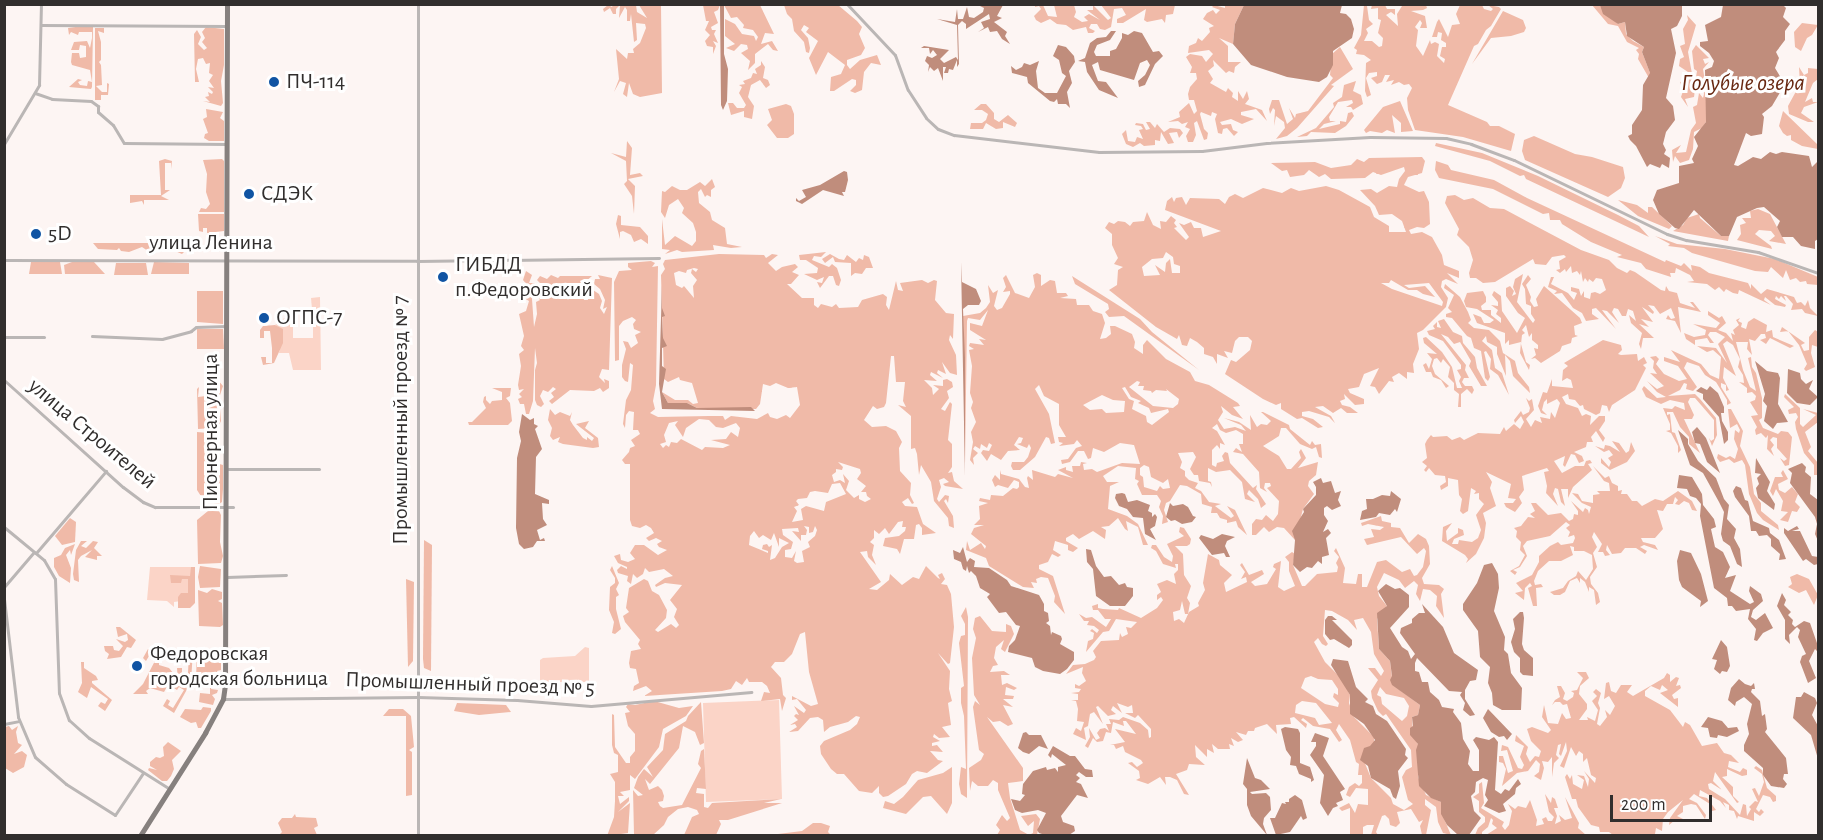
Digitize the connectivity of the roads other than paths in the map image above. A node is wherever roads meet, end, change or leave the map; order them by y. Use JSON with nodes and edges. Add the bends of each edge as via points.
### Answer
{"nodes":[{"id":1,"x":41,"y":4,"type":"edge"},
{"id":2,"x":226,"y":4,"type":"edge"},
{"id":3,"x":418,"y":4,"type":"edge"},
{"id":4,"x":847,"y":4,"type":"edge"},
{"id":5,"x":41,"y":25,"type":"junction"},
{"id":6,"x":226,"y":26,"type":"junction"},
{"id":7,"x":35,"y":93,"type":"junction"},
{"id":8,"x":4,"y":144,"type":"edge"},
{"id":9,"x":226,"y":144,"type":"junction"},
{"id":10,"x":659,"y":258,"type":"dead end"},
{"id":11,"x":4,"y":260,"type":"edge"},
{"id":12,"x":227,"y":260,"type":"junction"},
{"id":13,"x":417,"y":261,"type":"junction"},
{"id":14,"x":1818,"y":273,"type":"edge"},
{"id":15,"x":227,"y":326,"type":"junction"},
{"id":16,"x":92,"y":336,"type":"dead end"},
{"id":17,"x":4,"y":337,"type":"edge"},
{"id":18,"x":44,"y":338,"type":"dead end"},
{"id":19,"x":4,"y":380,"type":"edge"},
{"id":20,"x":227,"y":469,"type":"junction"},
{"id":21,"x":319,"y":469,"type":"dead end"},
{"id":22,"x":106,"y":471,"type":"junction"},
{"id":23,"x":230,"y":507,"type":"junction"},
{"id":24,"x":4,"y":527,"type":"edge"},
{"id":25,"x":35,"y":553,"type":"junction"},
{"id":26,"x":286,"y":575,"type":"dead end"},
{"id":27,"x":227,"y":577,"type":"junction"},
{"id":28,"x":4,"y":587,"type":"edge"},
{"id":29,"x":5,"y":602,"type":"edge"},
{"id":30,"x":752,"y":692,"type":"dead end"},
{"id":31,"x":418,"y":697,"type":"junction"},
{"id":32,"x":223,"y":699,"type":"junction"},
{"id":33,"x":19,"y":721,"type":"junction"},
{"id":34,"x":4,"y":724,"type":"edge"},
{"id":35,"x":143,"y":773,"type":"junction"},
{"id":36,"x":170,"y":789,"type":"junction"},
{"id":37,"x":140,"y":836,"type":"edge"},
{"id":38,"x":418,"y":836,"type":"edge"}],
"edges":[{"from":1,"to":5,"type":"street"},
{"from":2,"to":6,"type":"main road","name":"Пионерная улица"},
{"from":3,"to":13,"type":"street","name":"Промышленный проезд № 7"},
{"from":4,"to":14,"type":"street","via":[[895,55],[908,90],[926,118],[938,129],[954,135],[1099,152],[1202,151],[1370,137],[1446,138],[1514,160],[1667,234],[1758,252]]},
{"from":5,"to":6,"type":"street"},
{"from":5,"to":7,"type":"street","via":[[40,78]]},
{"from":6,"to":9,"type":"main road","name":"Пионерная улица"},
{"from":7,"to":8,"type":"street"},
{"from":7,"to":9,"type":"street","via":[[52,99],[91,101],[124,143]]},
{"from":9,"to":12,"type":"main road","name":"Пионерная улица"},
{"from":10,"to":13,"type":"street","name":"улица Ленина"},
{"from":11,"to":12,"type":"street","name":"улица Ленина"},
{"from":12,"to":13,"type":"street","name":"улица Ленина"},
{"from":12,"to":15,"type":"main road","name":"Пионерная улица"},
{"from":13,"to":31,"type":"street","name":"Промышленный проезд № 7"},
{"from":15,"to":16,"type":"street","via":[[196,327],[162,339]]},
{"from":15,"to":20,"type":"main road","name":"Пионерная улица"},
{"from":17,"to":18,"type":"street"},
{"from":19,"to":22,"type":"street","name":"улица Строителей"},
{"from":20,"to":21,"type":"street"},
{"from":20,"to":23,"type":"main road","name":"Пионерная улица"},
{"from":22,"to":23,"type":"street","name":"улица Строителей","via":[[137,498],[153,506]]},
{"from":22,"to":25,"type":"street"},
{"from":23,"to":27,"type":"main road","name":"Пионерная улица"},
{"from":24,"to":25,"type":"street"},
{"from":25,"to":28,"type":"street"},
{"from":25,"to":35,"type":"street","via":[[52,571],[56,588],[63,711],[89,738]]},
{"from":26,"to":27,"type":"street"},
{"from":27,"to":32,"type":"main road","name":"Пионерная улица"},
{"from":29,"to":33,"type":"street"},
{"from":30,"to":31,"type":"street","name":"Промышленный проезд № 5","via":[[609,702],[604,706]]},
{"from":31,"to":32,"type":"street","name":"Промышленный проезд № 5"},
{"from":31,"to":38,"type":"street","name":"Промышленный проезд № 7"},
{"from":32,"to":36,"type":"main road","name":"Пионерная улица"},
{"from":33,"to":34,"type":"street"},
{"from":33,"to":35,"type":"street","via":[[30,749],[47,769],[115,815]]},
{"from":35,"to":36,"type":"street"},
{"from":36,"to":37,"type":"main road","name":"Пионерная улица"}]}
